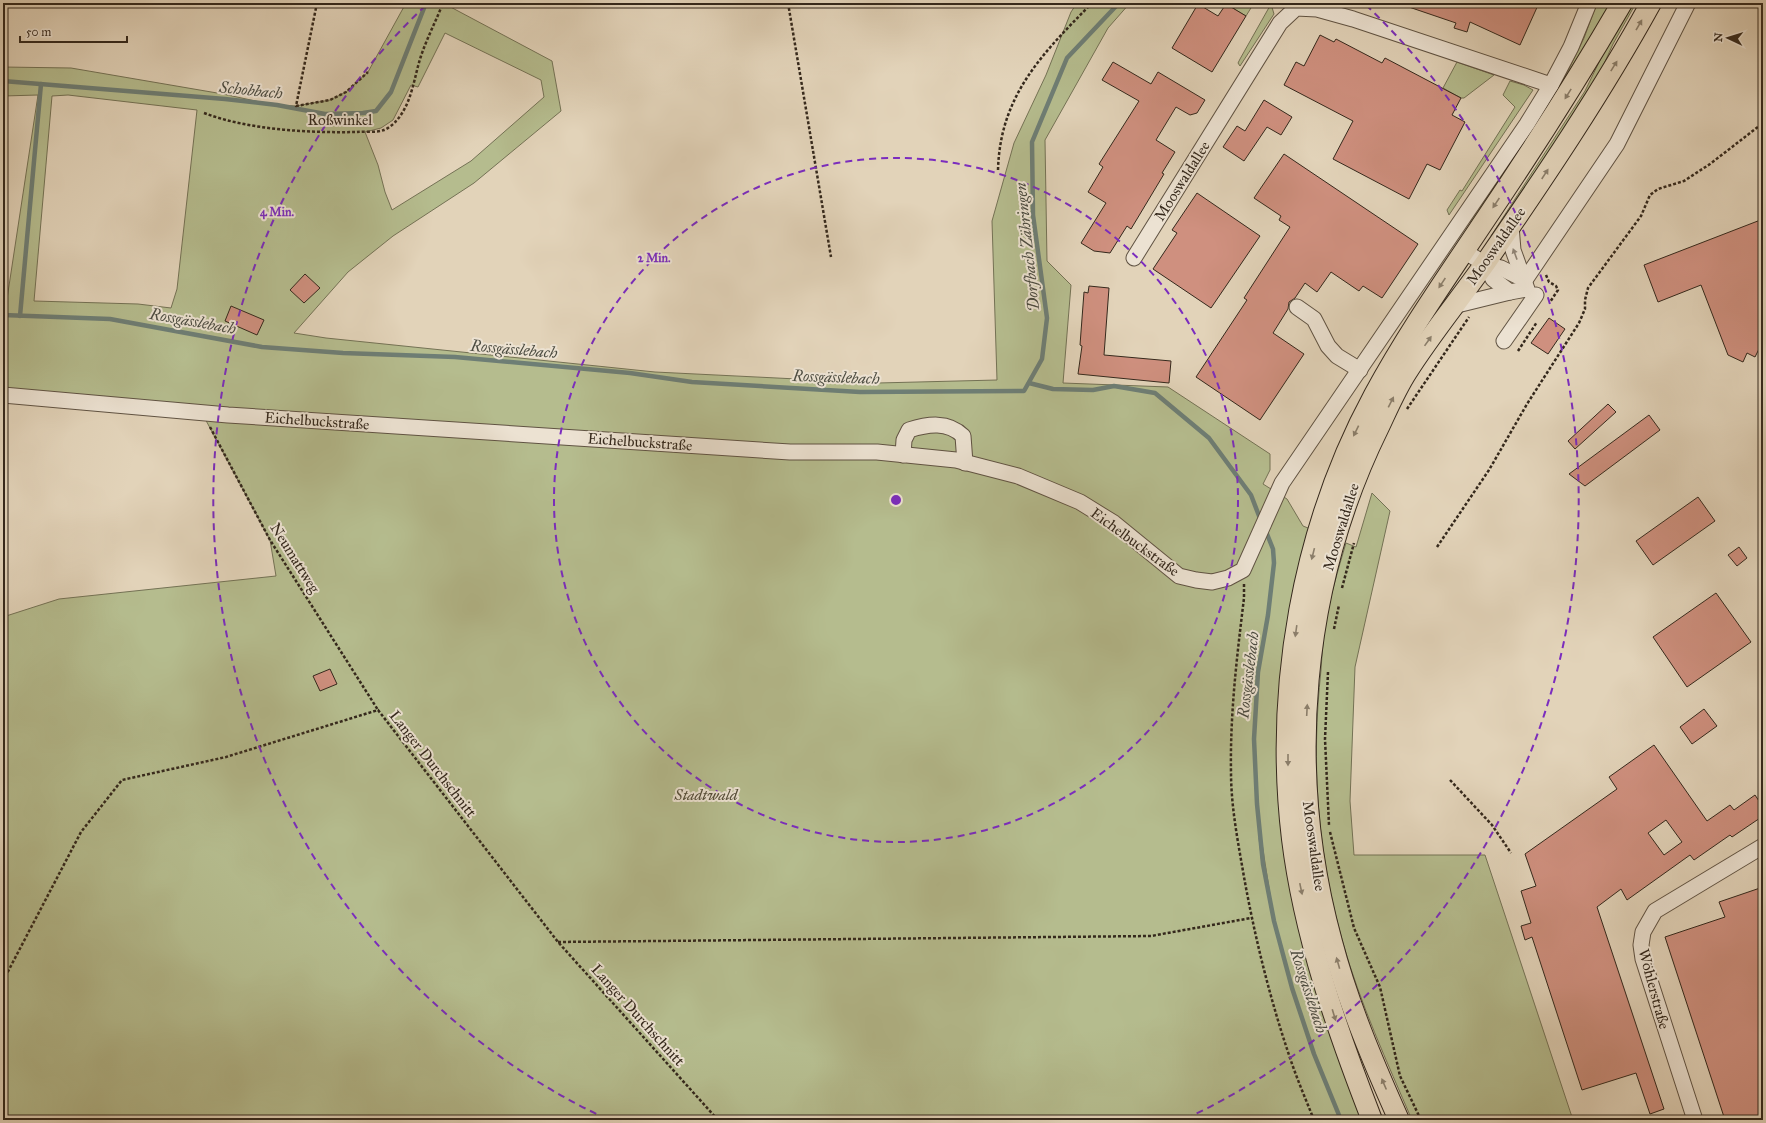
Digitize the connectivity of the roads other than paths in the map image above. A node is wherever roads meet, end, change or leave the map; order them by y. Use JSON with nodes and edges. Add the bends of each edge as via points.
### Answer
{"nodes":[{"id":1,"x":1589,"y":3,"type":"edge"},
{"id":2,"x":1622,"y":3,"type":"edge"},
{"id":3,"x":1651,"y":3,"type":"edge"},
{"id":4,"x":1688,"y":3,"type":"edge"},
{"id":5,"x":1551,"y":85,"type":"junction"},
{"id":6,"x":1511,"y":226,"type":"junction"},
{"id":7,"x":1464,"y":251,"type":"junction"},
{"id":8,"x":1134,"y":258,"type":"dead end"},
{"id":9,"x":1485,"y":264,"type":"junction"},
{"id":10,"x":1525,"y":280,"type":"junction"},
{"id":11,"x":1510,"y":292,"type":"junction"},
{"id":12,"x":1536,"y":295,"type":"dead end"},
{"id":13,"x":1453,"y":306,"type":"junction"},
{"id":14,"x":1297,"y":307,"type":"dead end"},
{"id":15,"x":1504,"y":341,"type":"dead end"},
{"id":16,"x":1360,"y":370,"type":"junction"},
{"id":17,"x":3,"y":395,"type":"edge"},
{"id":18,"x":903,"y":455,"type":"junction"},
{"id":19,"x":965,"y":463,"type":"junction"},
{"id":20,"x":1763,"y":846,"type":"edge"},
{"id":21,"x":1372,"y":1120,"type":"edge"},
{"id":22,"x":1399,"y":1120,"type":"edge"},
{"id":23,"x":1695,"y":1120,"type":"edge"}],
"edges":[{"from":1,"to":5,"type":"street","via":[[1571,47]]},
{"from":2,"to":7,"type":"main road","name":"Mooswaldallee","one_way":true,"via":[[1547,127]]},
{"from":6,"to":3,"type":"main road","name":"Mooswaldallee","one_way":true,"via":[[1587,110]]},
{"from":4,"to":10,"type":"street","via":[[1617,144]]},
{"from":5,"to":8,"type":"street","name":"Mooswaldallee","via":[[1353,19],[1317,9],[1296,8],[1280,23]]},
{"from":5,"to":16,"type":"street","via":[[1528,124]]},
{"from":6,"to":9,"type":"main road","name":"Mooswaldallee"},
{"from":10,"to":6,"type":"street","one_way":true,"via":[[1513,250]]},
{"from":7,"to":9,"type":"street"},
{"from":7,"to":21,"type":"main road","name":"Mooswaldallee","one_way":true,"via":[[1404,343],[1373,396],[1349,445],[1328,499],[1314,548],[1303,592],[1293,658],[1288,712],[1288,778],[1292,838],[1299,881],[1326,990]]},
{"from":9,"to":10,"type":"street","via":[[1501,268]]},
{"from":9,"to":11,"type":"street","via":[[1493,279]]},
{"from":9,"to":13,"type":"main road","name":"Mooswaldallee"},
{"from":10,"to":11,"type":"street","via":[[1527,289]]},
{"from":11,"to":13,"type":"street"},
{"from":12,"to":15,"type":"street"},
{"from":22,"to":13,"type":"main road","name":"Mooswaldallee","one_way":true,"via":[[1345,986],[1331,939],[1316,868],[1308,809],[1306,708],[1319,605],[1333,547],[1352,487],[1367,449],[1406,374]]},
{"from":14,"to":16,"type":"street","via":[[1314,319],[1328,346]]},
{"from":16,"to":19,"type":"street","name":"Eichelbuckstraße","via":[[1282,483],[1243,570],[1228,578],[1212,582],[1179,576],[1114,523],[1080,502],[1018,476]]},
{"from":17,"to":18,"type":"street","name":"Eichelbuckstraße","via":[[202,413],[790,452],[877,452]]},
{"from":18,"to":19,"type":"street","name":"Eichelbuckstraße"},
{"from":18,"to":19,"type":"street","via":[[904,440],[909,430],[920,426],[943,425],[955,428],[963,436]]},
{"from":20,"to":23,"type":"street","name":"Wöhlerstraße","via":[[1655,911],[1643,932],[1643,959]]}]}
